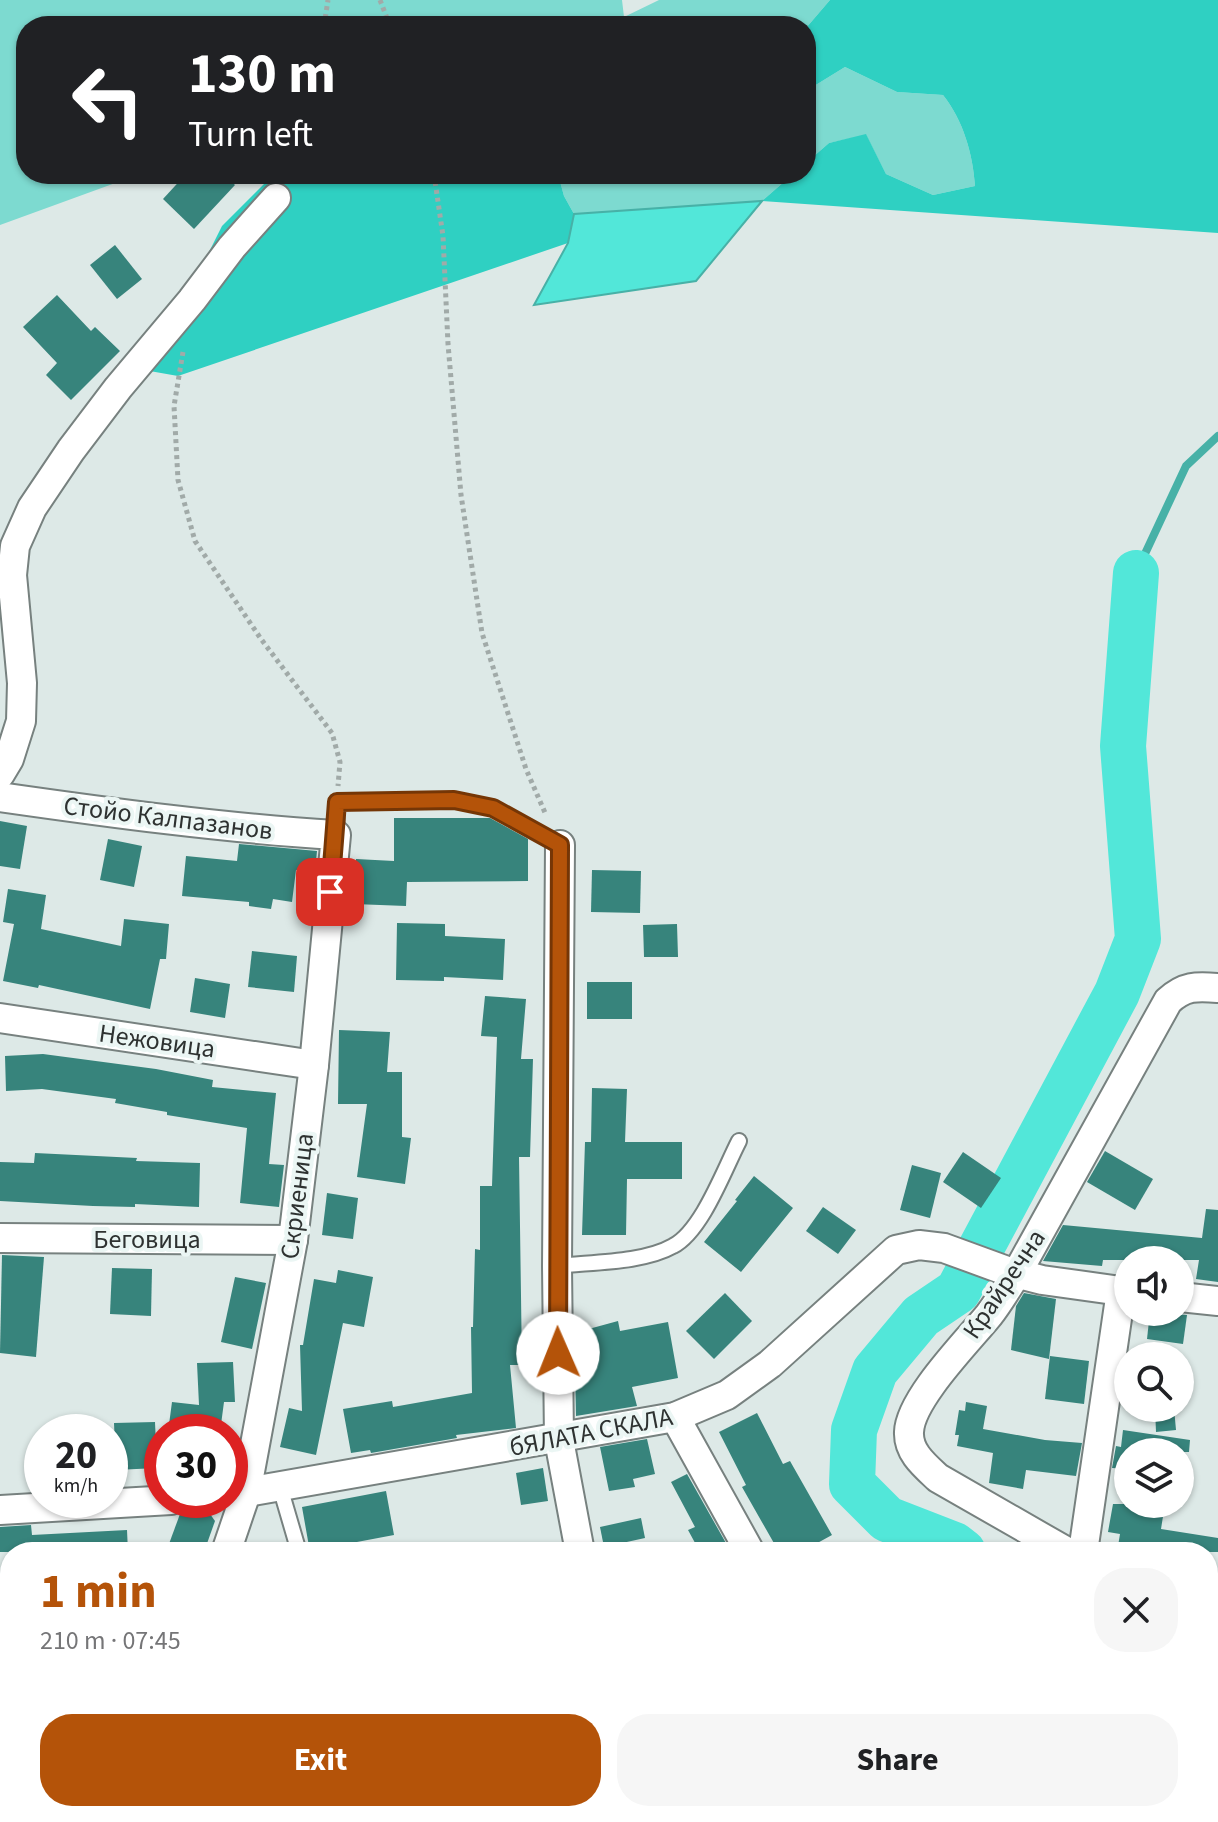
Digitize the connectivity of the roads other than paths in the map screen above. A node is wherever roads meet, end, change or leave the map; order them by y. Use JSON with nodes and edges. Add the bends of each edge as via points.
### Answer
{"nodes":[{"id":1,"x":276,"y":198,"type":"dead end"},
{"id":2,"x":6,"y":573,"type":"edge"},
{"id":3,"x":0,"y":778,"type":"edge"},
{"id":4,"x":336,"y":835,"type":"junction"},
{"id":5,"x":560,"y":845,"type":"joint"},
{"id":6,"x":1218,"y":988,"type":"edge"},
{"id":7,"x":0,"y":1018,"type":"edge"},
{"id":8,"x":314,"y":1065,"type":"junction"},
{"id":9,"x":739,"y":1141,"type":"dead end"},
{"id":10,"x":0,"y":1238,"type":"edge"},
{"id":11,"x":293,"y":1240,"type":"junction"},
{"id":12,"x":557,"y":1266,"type":"junction"},
{"id":13,"x":1012,"y":1272,"type":"junction"},
{"id":14,"x":1114,"y":1290,"type":"edge"},
{"id":15,"x":1194,"y":1298,"type":"edge"},
{"id":16,"x":1218,"y":1301,"type":"edge"},
{"id":17,"x":1119,"y":1326,"type":"edge"},
{"id":18,"x":675,"y":1417,"type":"junction"},
{"id":19,"x":559,"y":1440,"type":"junction"},
{"id":20,"x":248,"y":1448,"type":"edge"},
{"id":21,"x":280,"y":1487,"type":"junction"},
{"id":22,"x":248,"y":1492,"type":"edge"},
{"id":23,"x":144,"y":1502,"type":"edge"},
{"id":24,"x":0,"y":1510,"type":"edge"},
{"id":25,"x":233,"y":1518,"type":"edge"},
{"id":26,"x":228,"y":1542,"type":"edge"},
{"id":27,"x":296,"y":1542,"type":"edge"},
{"id":28,"x":578,"y":1542,"type":"edge"},
{"id":29,"x":744,"y":1542,"type":"edge"},
{"id":30,"x":1050,"y":1542,"type":"edge"},
{"id":31,"x":1085,"y":1542,"type":"edge"}],
"edges":[{"from":1,"to":2,"type":"street","via":[[71,450],[32,508]]},
{"from":2,"to":3,"type":"street","via":[[22,683],[21,721]]},
{"from":3,"to":4,"type":"street","name":"Стойо Калпазанов","via":[[143,818]]},
{"from":4,"to":5,"type":"lane","via":[[337,802],[454,800],[493,808]]},
{"from":4,"to":8,"type":"street","name":"Скриеница"},
{"from":5,"to":12,"type":"street"},
{"from":6,"to":13,"type":"street","name":"Крайречна","via":[[1181,989],[1168,1001]]},
{"from":7,"to":8,"type":"street","name":"Нежовица"},
{"from":8,"to":11,"type":"street","name":"Скриеница"},
{"from":9,"to":12,"type":"lane","via":[[697,1223],[675,1246],[649,1256]]},
{"from":10,"to":11,"type":"street","name":"Беговица"},
{"from":11,"to":20,"type":"street","name":"Скриеница"},
{"from":12,"to":19,"type":"street"},
{"from":13,"to":14,"type":"street"},
{"from":13,"to":18,"type":"street","name":"бЯЛАТА СКАЛА","via":[[944,1248],[919,1245],[896,1250],[770,1364],[727,1395]]},
{"from":13,"to":30,"type":"street","name":"Крайречна","via":[[991,1313],[914,1413],[911,1448],[938,1478]]},
{"from":15,"to":16,"type":"street"},
{"from":17,"to":31,"type":"street"},
{"from":18,"to":19,"type":"street","name":"бЯЛАТА СКАЛА"},
{"from":18,"to":29,"type":"street"},
{"from":19,"to":21,"type":"street","name":"бЯЛАТА СКАЛА"},
{"from":19,"to":28,"type":"street"},
{"from":21,"to":22,"type":"street","name":"бЯЛАТА СКАЛА"},
{"from":21,"to":27,"type":"lane"},
{"from":23,"to":24,"type":"street"},
{"from":25,"to":26,"type":"street","name":"Скриеница"}]}
